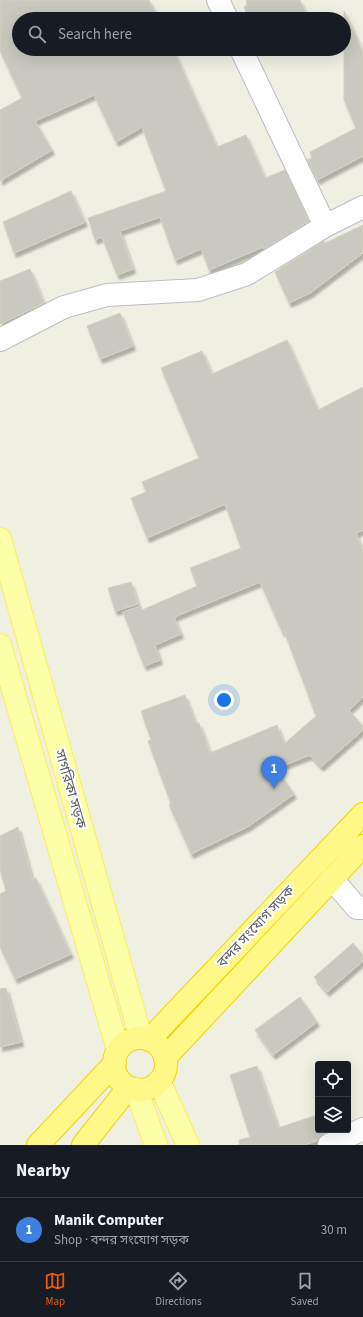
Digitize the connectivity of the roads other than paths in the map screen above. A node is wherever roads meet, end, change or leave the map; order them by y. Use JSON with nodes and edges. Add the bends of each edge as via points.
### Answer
{"nodes":[{"id":1,"x":218,"y":0,"type":"edge"},
{"id":2,"x":224,"y":12,"type":"edge"},
{"id":3,"x":244,"y":56,"type":"edge"},
{"id":4,"x":363,"y":207,"type":"edge"},
{"id":5,"x":325,"y":226,"type":"junction"},
{"id":6,"x":0,"y":340,"type":"edge"},
{"id":7,"x":0,"y":540,"type":"edge"},
{"id":8,"x":0,"y":645,"type":"edge"},
{"id":9,"x":363,"y":814,"type":"edge"},
{"id":10,"x":363,"y":846,"type":"edge"},
{"id":11,"x":332,"y":879,"type":"junction"},
{"id":12,"x":363,"y":908,"type":"edge"},
{"id":13,"x":145,"y":1039,"type":"junction"},
{"id":14,"x":116,"y":1056,"type":"junction"},
{"id":15,"x":165,"y":1058,"type":"junction"},
{"id":16,"x":159,"y":1081,"type":"junction"},
{"id":17,"x":132,"y":1088,"type":"junction"},
{"id":18,"x":363,"y":1129,"type":"edge"},
{"id":19,"x":38,"y":1145,"type":"edge"},
{"id":20,"x":83,"y":1145,"type":"edge"},
{"id":21,"x":156,"y":1145,"type":"edge"},
{"id":22,"x":188,"y":1145,"type":"edge"},
{"id":23,"x":329,"y":1145,"type":"edge"}],
"edges":[{"from":1,"to":2,"type":"street"},
{"from":3,"to":5,"type":"street"},
{"from":4,"to":5,"type":"street"},
{"from":5,"to":6,"type":"street","via":[[246,274],[198,290],[107,295],[64,307]]},
{"from":7,"to":13,"type":"main road","name":"সাগরিকা সড়ক"},
{"from":8,"to":14,"type":"main road","name":"সাগরিকা সড়ক"},
{"from":9,"to":13,"type":"highway","name":"বন্দর সংযোগ সড়ক"},
{"from":10,"to":11,"type":"highway","name":"বন্দর সংযোগ সড়ক"},
{"from":11,"to":12,"type":"street","via":[[357,908]]},
{"from":11,"to":15,"type":"highway","name":"বন্দর সংযোগ সড়ক"},
{"from":13,"to":14,"type":"highway","via":[[132,1039],[124,1043]]},
{"from":13,"to":15,"type":"highway","via":[[162,1050]]},
{"from":14,"to":17,"type":"highway","via":[[117,1075],[122,1082]]},
{"from":14,"to":19,"type":"highway"},
{"from":15,"to":16,"type":"highway","via":[[163,1074]]},
{"from":16,"to":17,"type":"highway","via":[[148,1088]]},
{"from":16,"to":22,"type":"main road"},
{"from":17,"to":20,"type":"highway"},
{"from":17,"to":21,"type":"main road"},
{"from":18,"to":23,"type":"street"}]}
